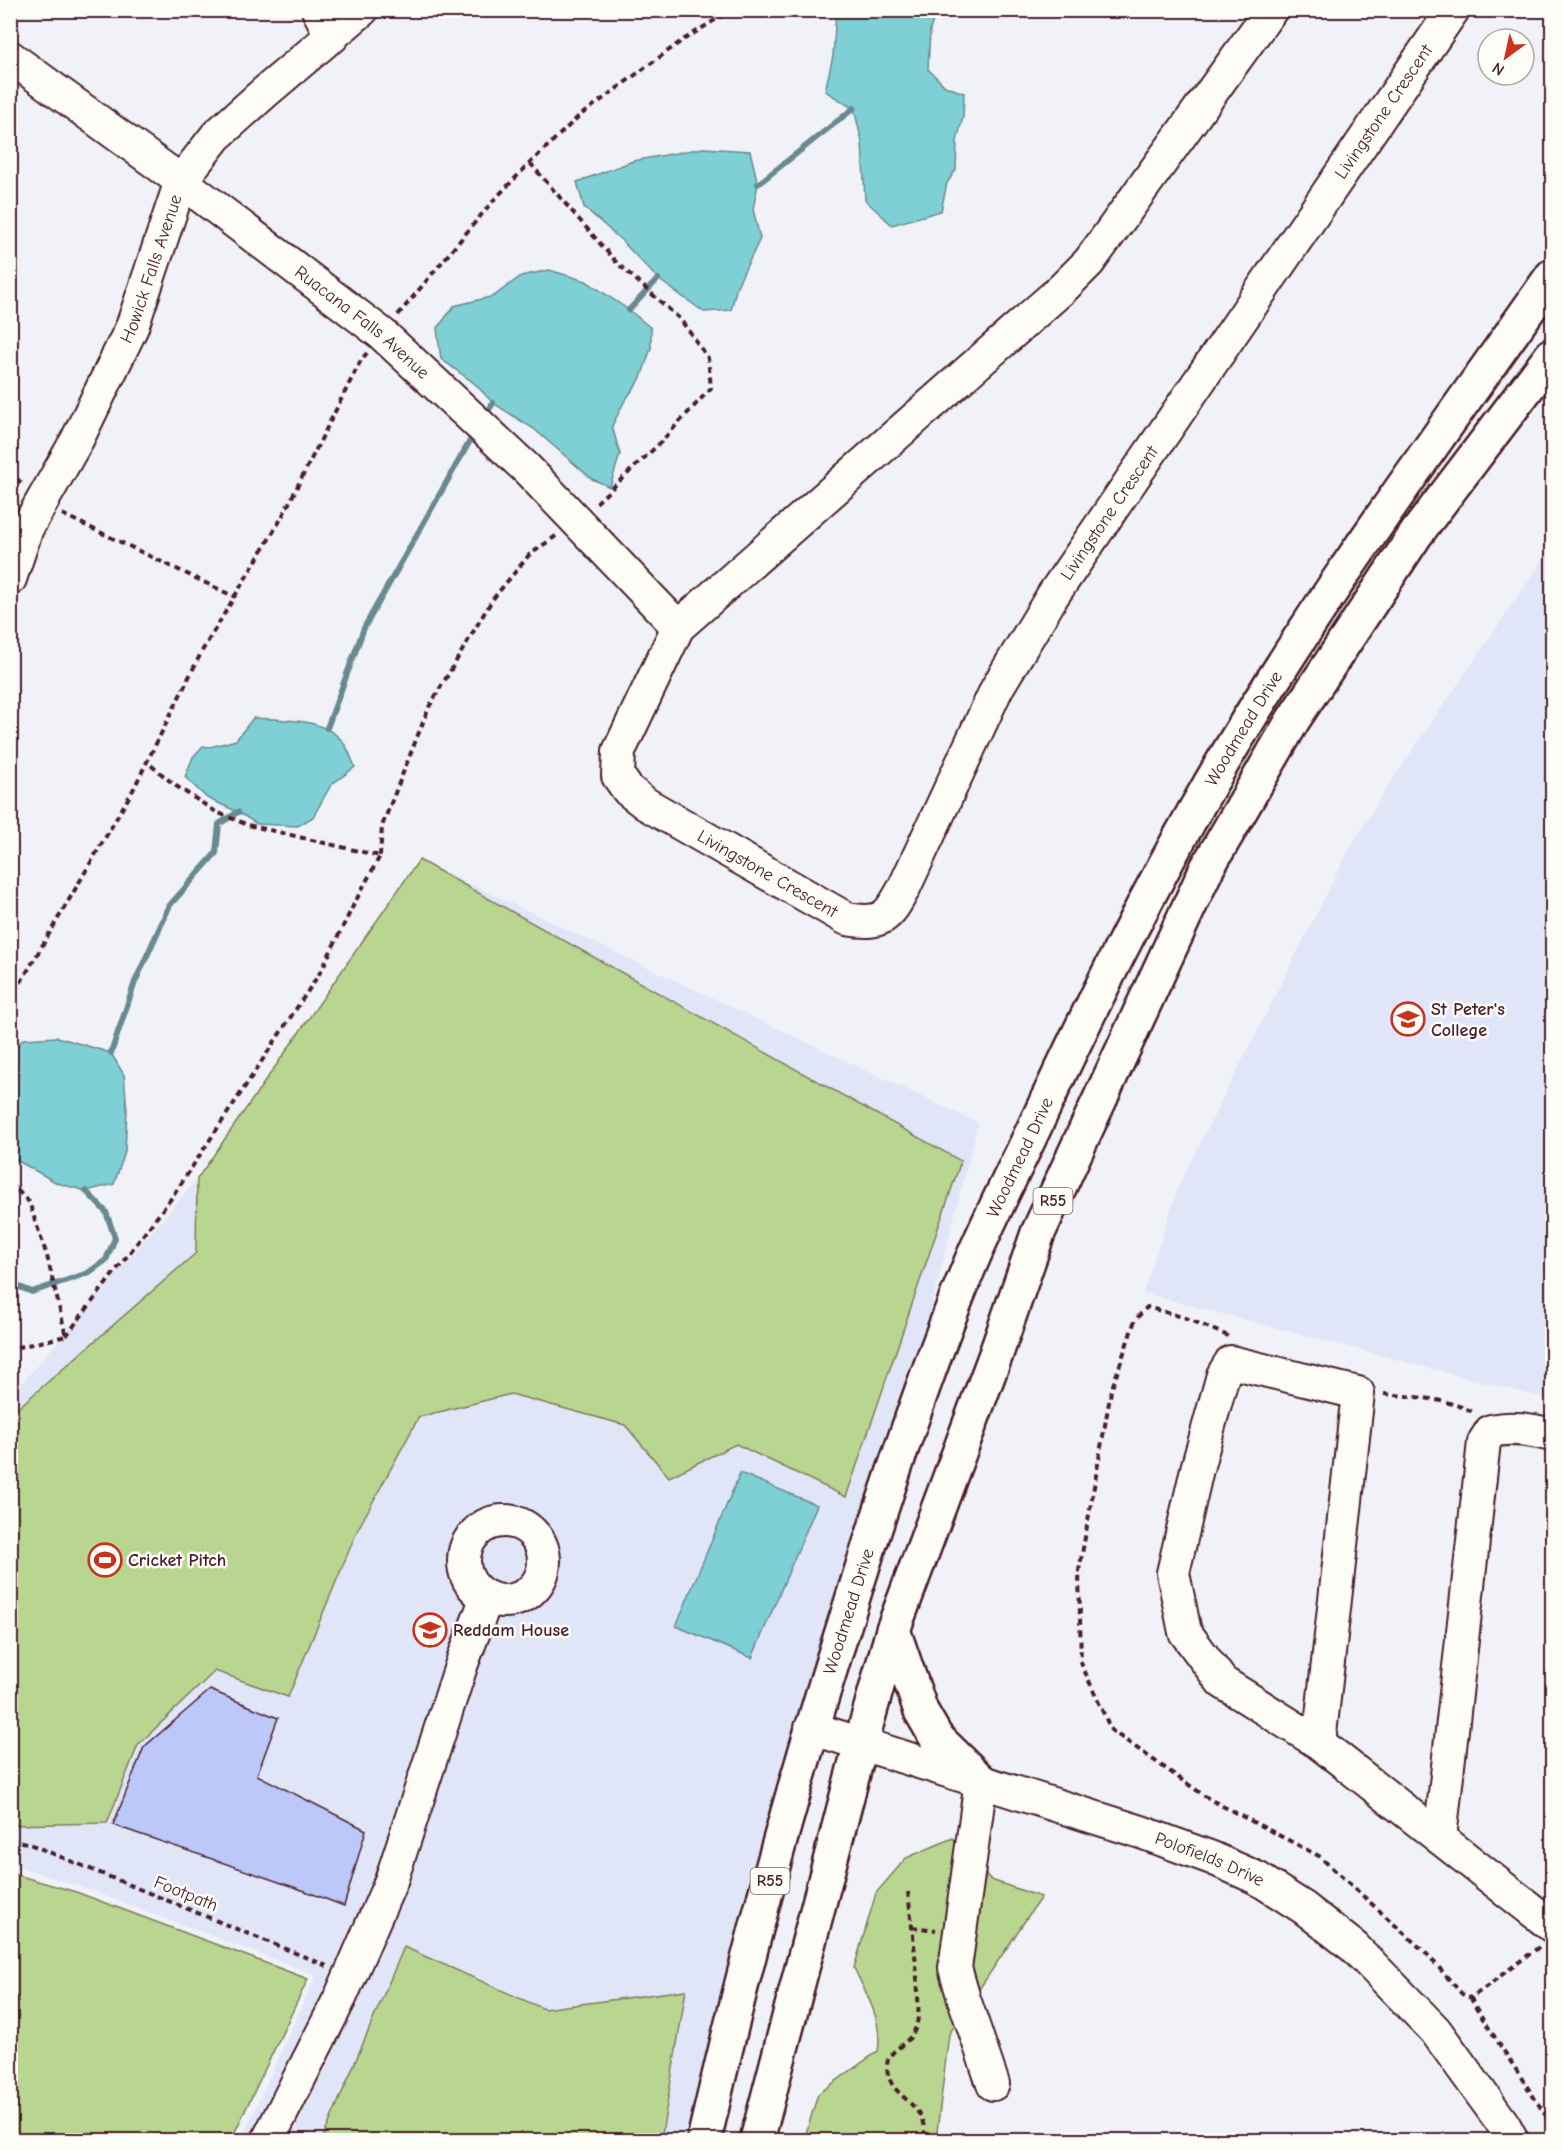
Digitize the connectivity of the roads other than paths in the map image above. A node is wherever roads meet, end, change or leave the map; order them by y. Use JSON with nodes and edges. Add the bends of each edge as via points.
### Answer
{"nodes":[{"id":1,"x":362,"y":10,"type":"edge"},
{"id":2,"x":1271,"y":10,"type":"edge"},
{"id":3,"x":1453,"y":10,"type":"edge"},
{"id":4,"x":325,"y":24,"type":"edge"},
{"id":5,"x":10,"y":57,"type":"edge"},
{"id":6,"x":181,"y":181,"type":"junction"},
{"id":7,"x":1552,"y":276,"type":"edge"},
{"id":8,"x":1552,"y":355,"type":"edge"},
{"id":9,"x":26,"y":516,"type":"edge"},
{"id":10,"x":10,"y":579,"type":"edge"},
{"id":11,"x":678,"y":627,"type":"junction"},
{"id":12,"x":1552,"y":1435,"type":"edge"},
{"id":13,"x":487,"y":1597,"type":"dead end"},
{"id":14,"x":893,"y":1630,"type":"junction"},
{"id":15,"x":811,"y":1728,"type":"junction"},
{"id":16,"x":861,"y":1743,"type":"junction"},
{"id":17,"x":1319,"y":1743,"type":"junction"},
{"id":18,"x":981,"y":1781,"type":"junction"},
{"id":19,"x":1440,"y":1838,"type":"junction"},
{"id":20,"x":1548,"y":1934,"type":"edge"},
{"id":21,"x":993,"y":2084,"type":"dead end"},
{"id":22,"x":268,"y":2140,"type":"edge"},
{"id":23,"x":704,"y":2140,"type":"edge"},
{"id":24,"x":757,"y":2140,"type":"edge"},
{"id":25,"x":1512,"y":2140,"type":"edge"}],
"edges":[{"from":1,"to":4,"type":"street","name":"Howick Falls Avenue"},
{"from":2,"to":11,"type":"street","name":"Livingstone Crescent","via":[[1089,262]]},
{"from":3,"to":11,"type":"street","name":"Livingstone Crescent","via":[[1053,595],[997,688],[904,888],[881,919],[847,919],[646,804],[618,776],[619,751]]},
{"from":4,"to":6,"type":"street","name":"Howick Falls Avenue","via":[[264,93],[216,136]]},
{"from":5,"to":6,"type":"street","name":"Ruacana Falls Avenue"},
{"from":6,"to":9,"type":"street","name":"Howick Falls Avenue","via":[[132,327],[77,440]]},
{"from":6,"to":11,"type":"street","name":"Ruacana Falls Avenue","via":[[382,334],[527,470]]},
{"from":7,"to":15,"type":"main road","name":"Woodmead Drive","number":"R55","via":[[1291,651],[1145,899],[971,1264],[898,1455]]},
{"from":8,"to":14,"type":"main road","name":"Woodmead Drive","number":"R55","via":[[1416,534],[1293,720],[1207,868],[1038,1233]]},
{"from":9,"to":10,"type":"street","name":"Howick Falls Avenue"},
{"from":12,"to":19,"type":"street","via":[[1503,1428],[1491,1431],[1484,1442]]},
{"from":13,"to":22,"type":"street","via":[[391,1881],[341,1996]]},
{"from":14,"to":16,"type":"main road","name":"Woodmead Drive","number":"R55"},
{"from":14,"to":18,"type":"main road","via":[[921,1710],[936,1737]]},
{"from":15,"to":16,"type":"street","name":"Polofields Drive"},
{"from":15,"to":23,"type":"main road","name":"Woodmead Drive","number":"R55","via":[[728,2035]]},
{"from":16,"to":18,"type":"street","name":"Polofields Drive"},
{"from":16,"to":24,"type":"main road","name":"Woodmead Drive","number":"R55"},
{"from":17,"to":17,"type":"street","via":[[1358,1393],[1231,1362],[1223,1375],[1197,1469],[1173,1573],[1185,1632],[1222,1682]]},
{"from":17,"to":19,"type":"street"},
{"from":18,"to":21,"type":"street","via":[[955,1968]]},
{"from":18,"to":25,"type":"street","name":"Polofields Drive","via":[[1212,1858],[1257,1878],[1304,1908],[1353,1947],[1435,2030]]},
{"from":19,"to":20,"type":"street"}]}
